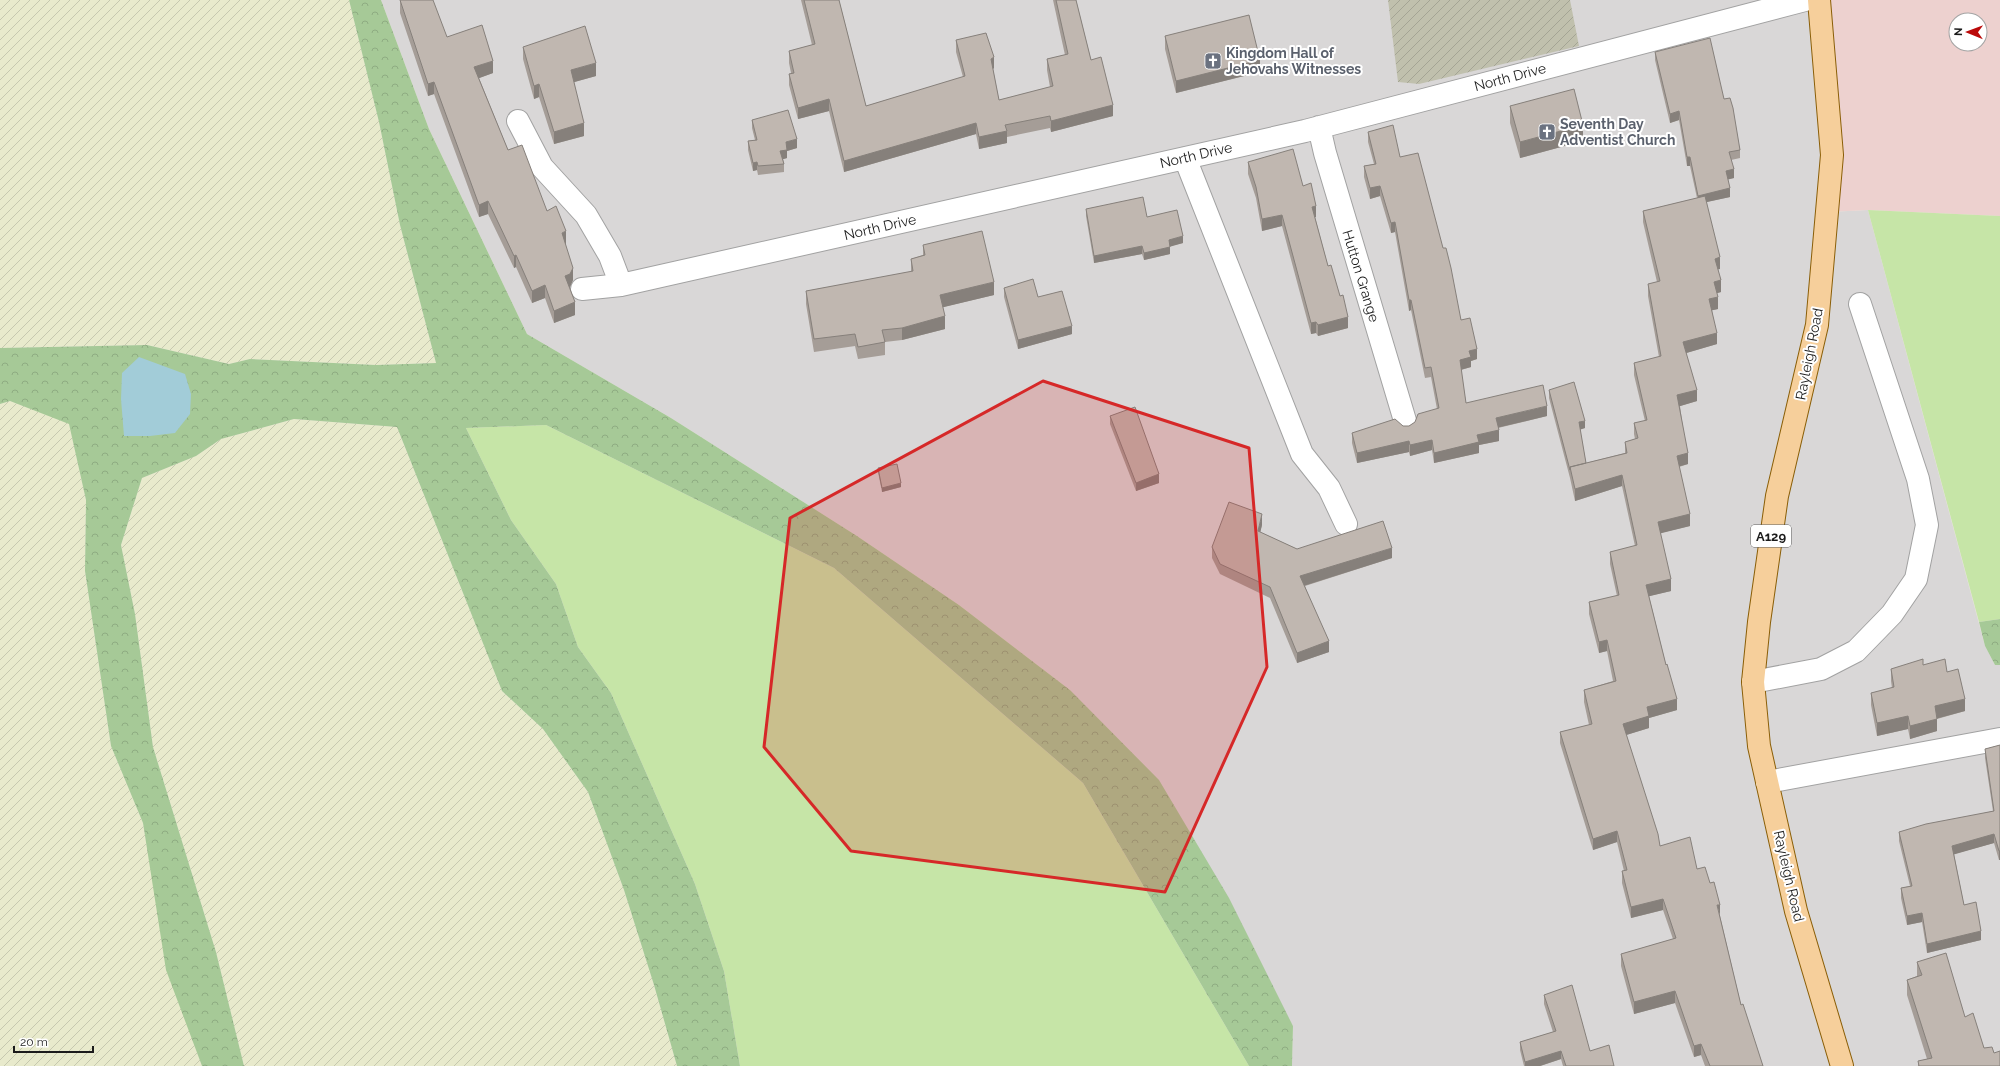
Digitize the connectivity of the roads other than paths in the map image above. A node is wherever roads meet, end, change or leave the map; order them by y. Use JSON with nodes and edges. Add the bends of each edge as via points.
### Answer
{"nodes":[{"id":1,"x":1805,"y":0,"type":"edge"},
{"id":2,"x":1819,"y":0,"type":"edge"},
{"id":3,"x":1774,"y":4,"type":"edge"},
{"id":4,"x":518,"y":122,"type":"dead end"},
{"id":5,"x":1319,"y":127,"type":"junction"},
{"id":6,"x":1185,"y":158,"type":"junction"},
{"id":7,"x":621,"y":285,"type":"junction"},
{"id":8,"x":582,"y":288,"type":"dead end"},
{"id":9,"x":1860,"y":304,"type":"dead end"},
{"id":10,"x":1406,"y":424,"type":"edge"},
{"id":11,"x":1346,"y":524,"type":"dead end"},
{"id":12,"x":1753,"y":682,"type":"junction"},
{"id":13,"x":2000,"y":739,"type":"edge"},
{"id":14,"x":1767,"y":782,"type":"junction"},
{"id":15,"x":1842,"y":1066,"type":"edge"}],
"edges":[{"from":1,"to":3,"type":"street","name":"North Drive"},
{"from":2,"to":12,"type":"main road","name":"Rayleigh Road","number":"A129","via":[[1832,155],[1817,325],[1777,496]]},
{"from":3,"to":5,"type":"street","name":"North Drive"},
{"from":4,"to":7,"type":"street","via":[[542,167],[586,215],[610,256]]},
{"from":5,"to":6,"type":"street","name":"North Drive"},
{"from":5,"to":10,"type":"street","name":"Hutton Grange"},
{"from":6,"to":7,"type":"street","name":"North Drive"},
{"from":6,"to":11,"type":"street","via":[[1302,454],[1330,488]]},
{"from":7,"to":8,"type":"street","name":"North Drive"},
{"from":9,"to":12,"type":"street","via":[[1918,479],[1927,525],[1916,579],[1892,614],[1856,651],[1821,669]]},
{"from":12,"to":14,"type":"main road","name":"Rayleigh Road","number":"A129","via":[[1759,746]]},
{"from":13,"to":14,"type":"street"},
{"from":14,"to":15,"type":"main road","name":"Rayleigh Road","number":"A129","via":[[1796,911]]}]}
